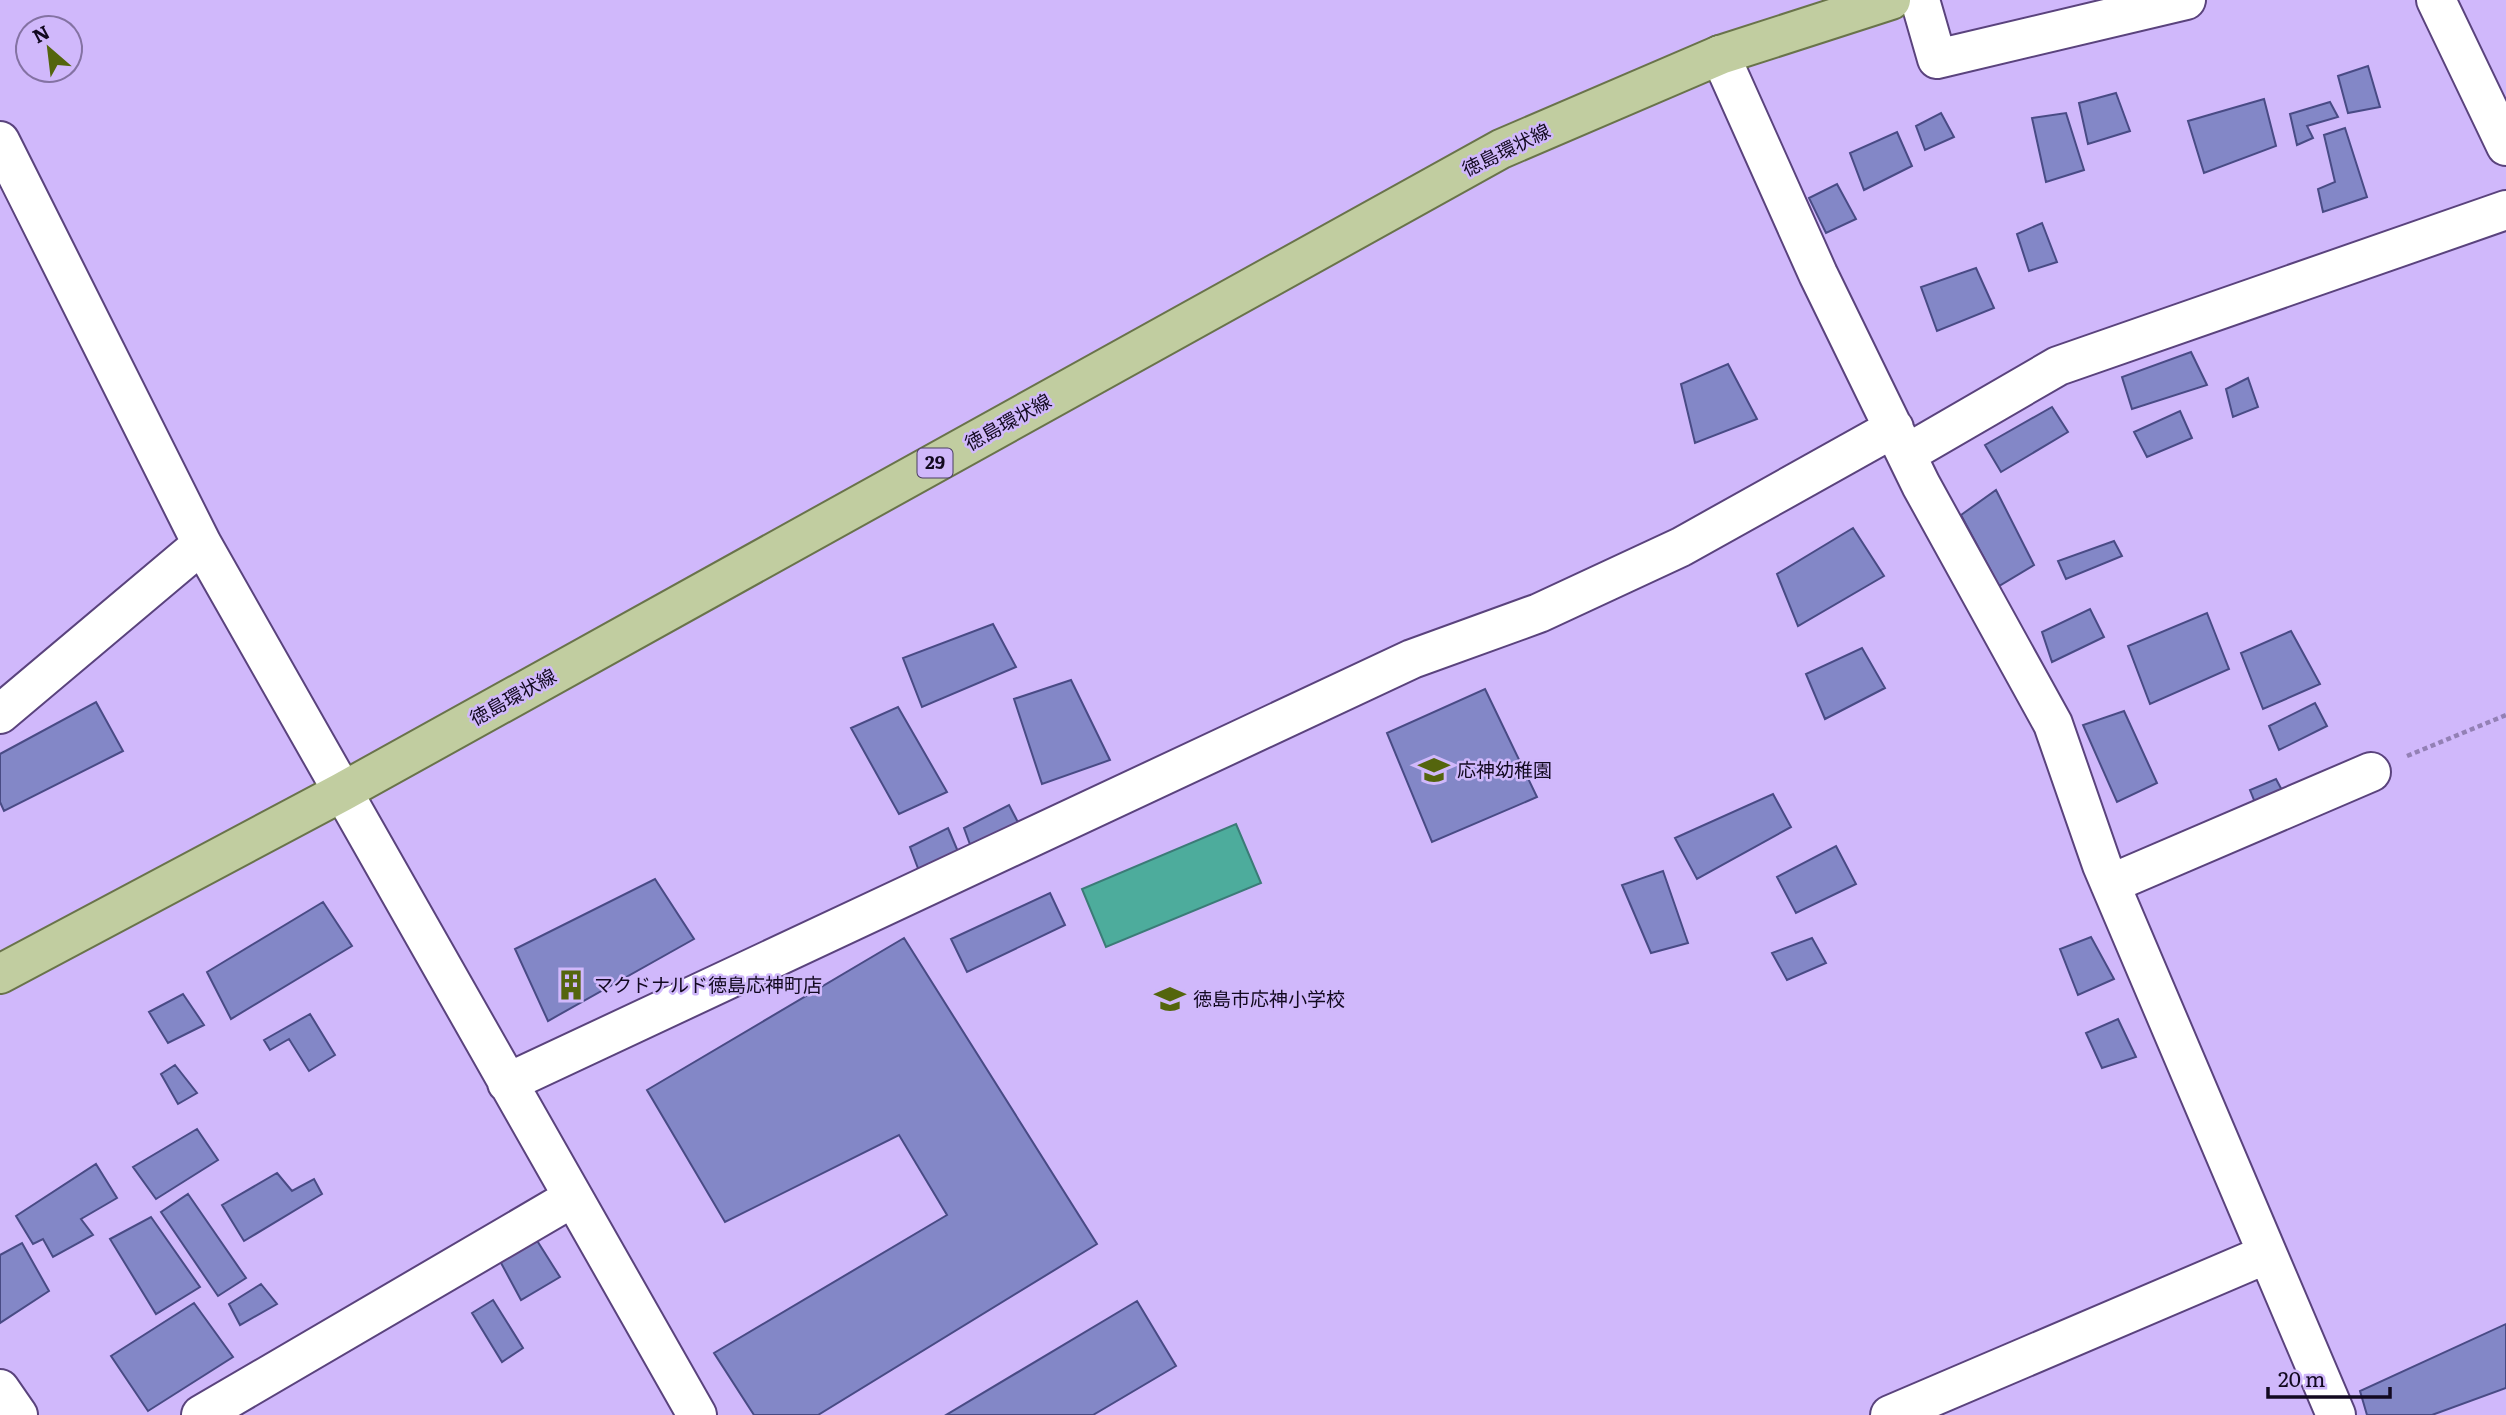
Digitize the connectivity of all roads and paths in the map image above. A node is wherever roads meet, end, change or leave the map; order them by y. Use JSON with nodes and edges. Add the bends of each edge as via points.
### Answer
{"nodes":[{"id":1,"x":1891,"y":0,"type":"edge"},
{"id":2,"x":1920,"y":0,"type":"edge"},
{"id":3,"x":2186,"y":0,"type":"edge"},
{"id":4,"x":2436,"y":0,"type":"edge"},
{"id":5,"x":1720,"y":55,"type":"junction"},
{"id":6,"x":0,"y":141,"type":"edge"},
{"id":7,"x":2506,"y":146,"type":"edge"},
{"id":8,"x":2506,"y":210,"type":"edge"},
{"id":9,"x":1901,"y":440,"type":"junction"},
{"id":10,"x":202,"y":544,"type":"junction"},
{"id":11,"x":0,"y":714,"type":"edge"},
{"id":12,"x":2506,"y":715,"type":"edge"},
{"id":13,"x":2371,"y":772,"type":"joint"},
{"id":14,"x":342,"y":792,"type":"junction"},
{"id":15,"x":2110,"y":884,"type":"junction"},
{"id":16,"x":0,"y":974,"type":"edge"},
{"id":17,"x":507,"y":1083,"type":"junction"},
{"id":18,"x":572,"y":1198,"type":"junction"},
{"id":19,"x":2267,"y":1254,"type":"junction"},
{"id":20,"x":0,"y":1389,"type":"edge"},
{"id":21,"x":19,"y":1415,"type":"edge"},
{"id":22,"x":201,"y":1415,"type":"edge"},
{"id":23,"x":696,"y":1415,"type":"edge"},
{"id":24,"x":1890,"y":1415,"type":"edge"},
{"id":25,"x":2336,"y":1415,"type":"edge"}],
"edges":[{"from":1,"to":5,"type":"main road","name":"徳島環状線","number":"29"},
{"from":2,"to":3,"type":"street","via":[[1937,59]]},
{"from":4,"to":7,"type":"street"},
{"from":5,"to":9,"type":"street","via":[[1818,274]]},
{"from":5,"to":14,"type":"main road","name":"徳島環状線","number":"29","via":[[1501,149]]},
{"from":6,"to":10,"type":"street"},
{"from":8,"to":9,"type":"street","via":[[2058,366]]},
{"from":9,"to":15,"type":"street","via":[[1921,485],[2053,724]]},
{"from":9,"to":17,"type":"street","via":[[1539,613],[1412,659]]},
{"from":10,"to":11,"type":"street"},
{"from":10,"to":14,"type":"street"},
{"from":12,"to":13,"type":"path"},
{"from":13,"to":15,"type":"street"},
{"from":14,"to":16,"type":"main road","name":"徳島環状線","number":"29"},
{"from":14,"to":17,"type":"street"},
{"from":15,"to":19,"type":"street"},
{"from":17,"to":18,"type":"street"},
{"from":18,"to":22,"type":"street"},
{"from":18,"to":23,"type":"street"},
{"from":19,"to":24,"type":"street"},
{"from":19,"to":25,"type":"street"},
{"from":20,"to":21,"type":"street"}]}
